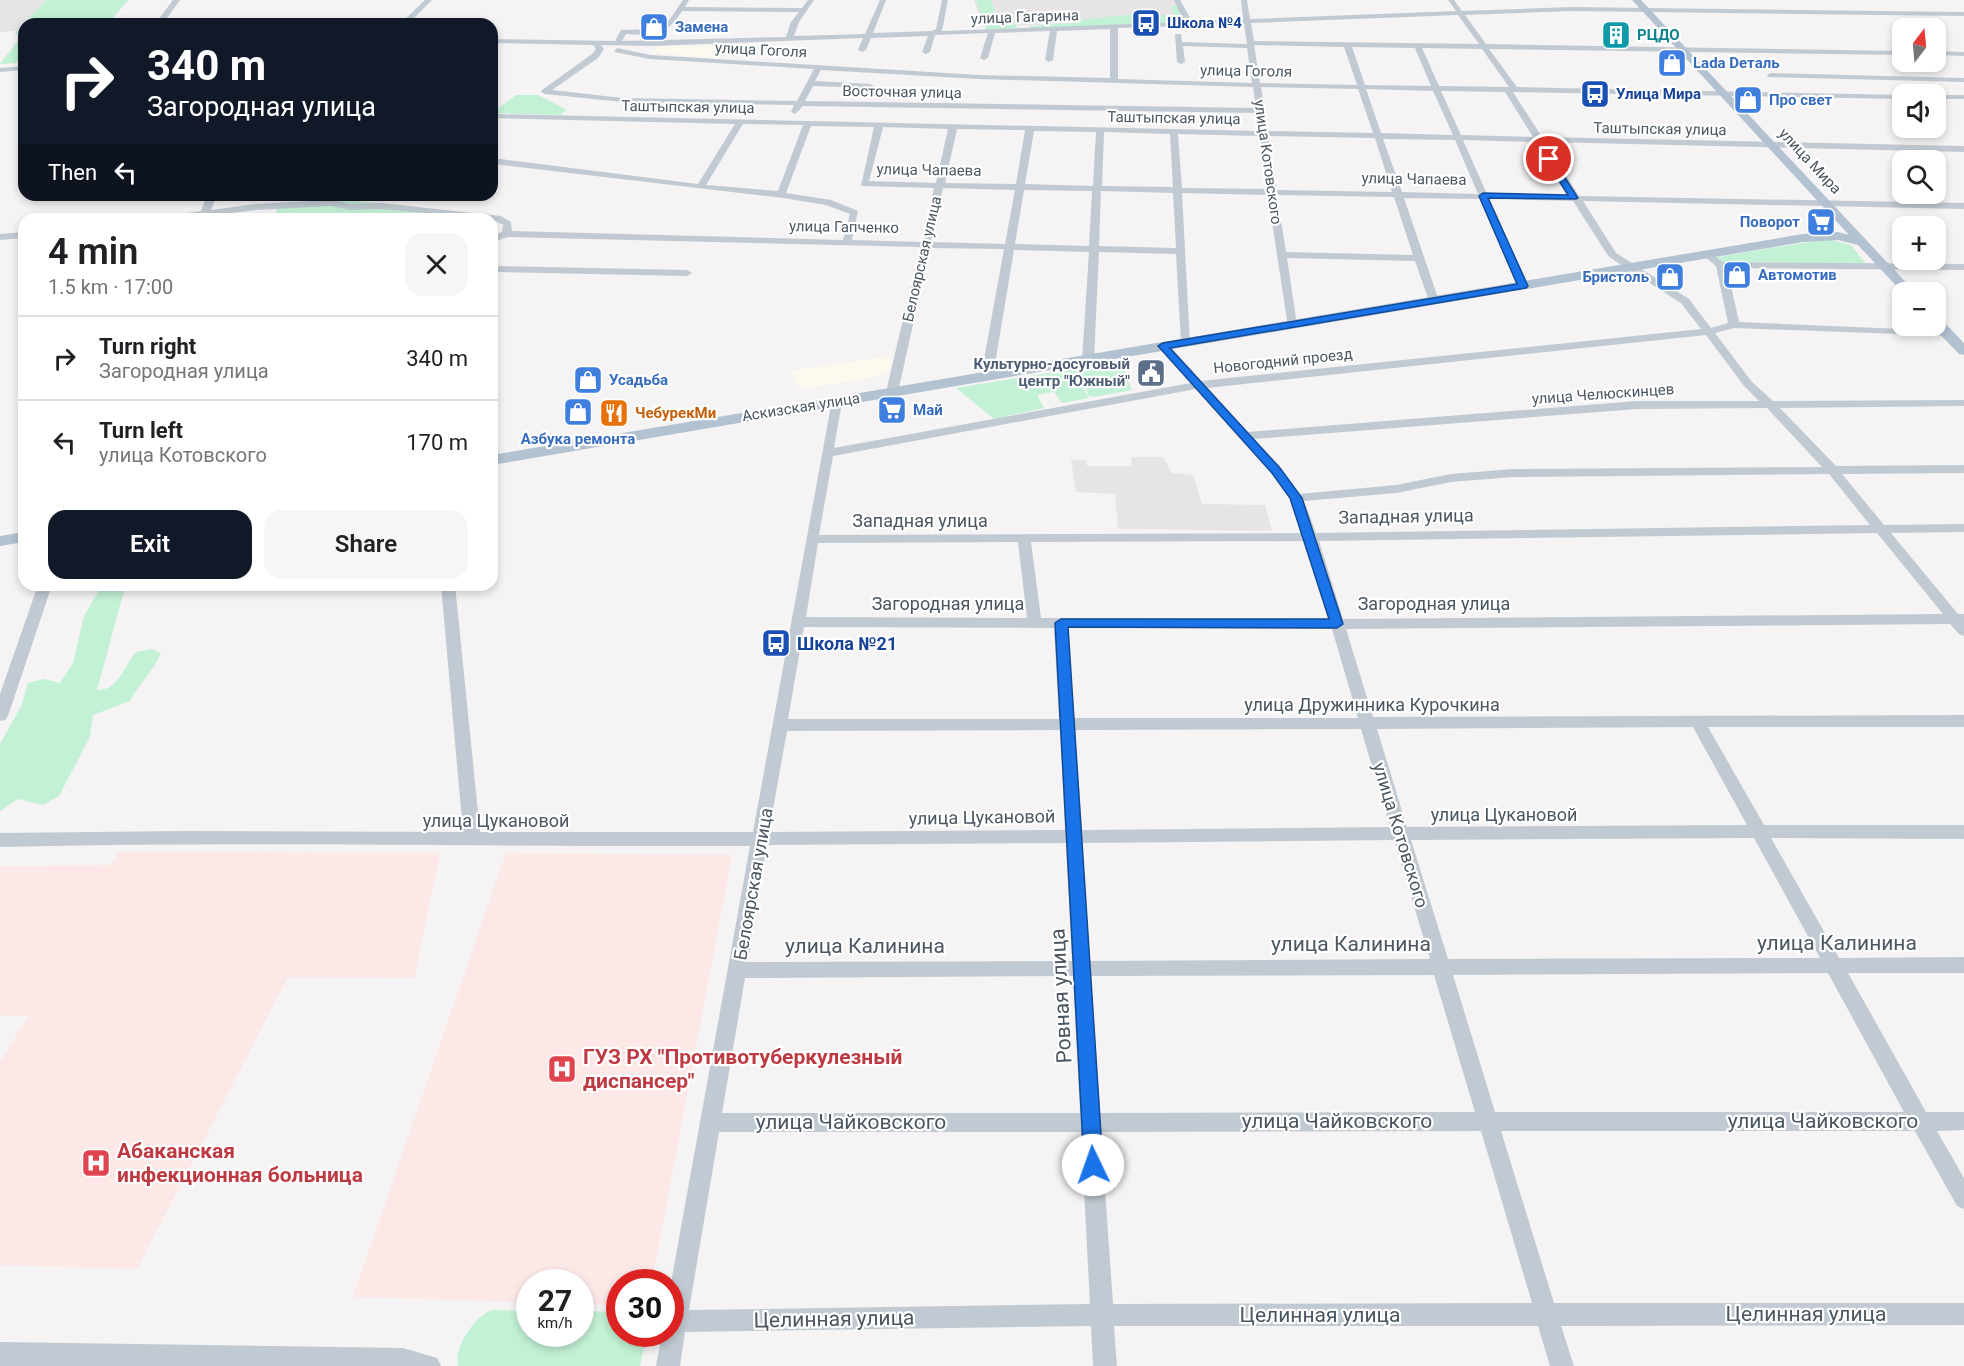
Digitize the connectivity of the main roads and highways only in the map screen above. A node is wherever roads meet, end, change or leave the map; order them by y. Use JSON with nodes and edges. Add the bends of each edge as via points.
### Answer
{"nodes":[{"id":1,"x":1636,"y":0,"type":"edge"},
{"id":2,"x":1844,"y":223,"type":"junction"},
{"id":3,"x":1821,"y":236,"type":"junction"},
{"id":4,"x":1862,"y":242,"type":"junction"},
{"id":5,"x":1899,"y":282,"type":"edge"},
{"id":6,"x":1946,"y":332,"type":"edge"},
{"id":7,"x":1964,"y":351,"type":"edge"},
{"id":8,"x":498,"y":459,"type":"edge"},
{"id":9,"x":18,"y":538,"type":"edge"},
{"id":10,"x":0,"y":541,"type":"edge"}],
"edges":[{"from":1,"to":2,"type":"main road","name":"улица Мира"},
{"from":2,"to":3,"type":"main road","via":[[1840,230]]},
{"from":2,"to":4,"type":"main road","name":"улица Мира"},
{"from":3,"to":4,"type":"main road"},
{"from":3,"to":8,"type":"main road","name":"Аскизская улица"},
{"from":4,"to":5,"type":"main road","name":"улица Мира"},
{"from":6,"to":7,"type":"main road"},
{"from":9,"to":10,"type":"main road"}]}
